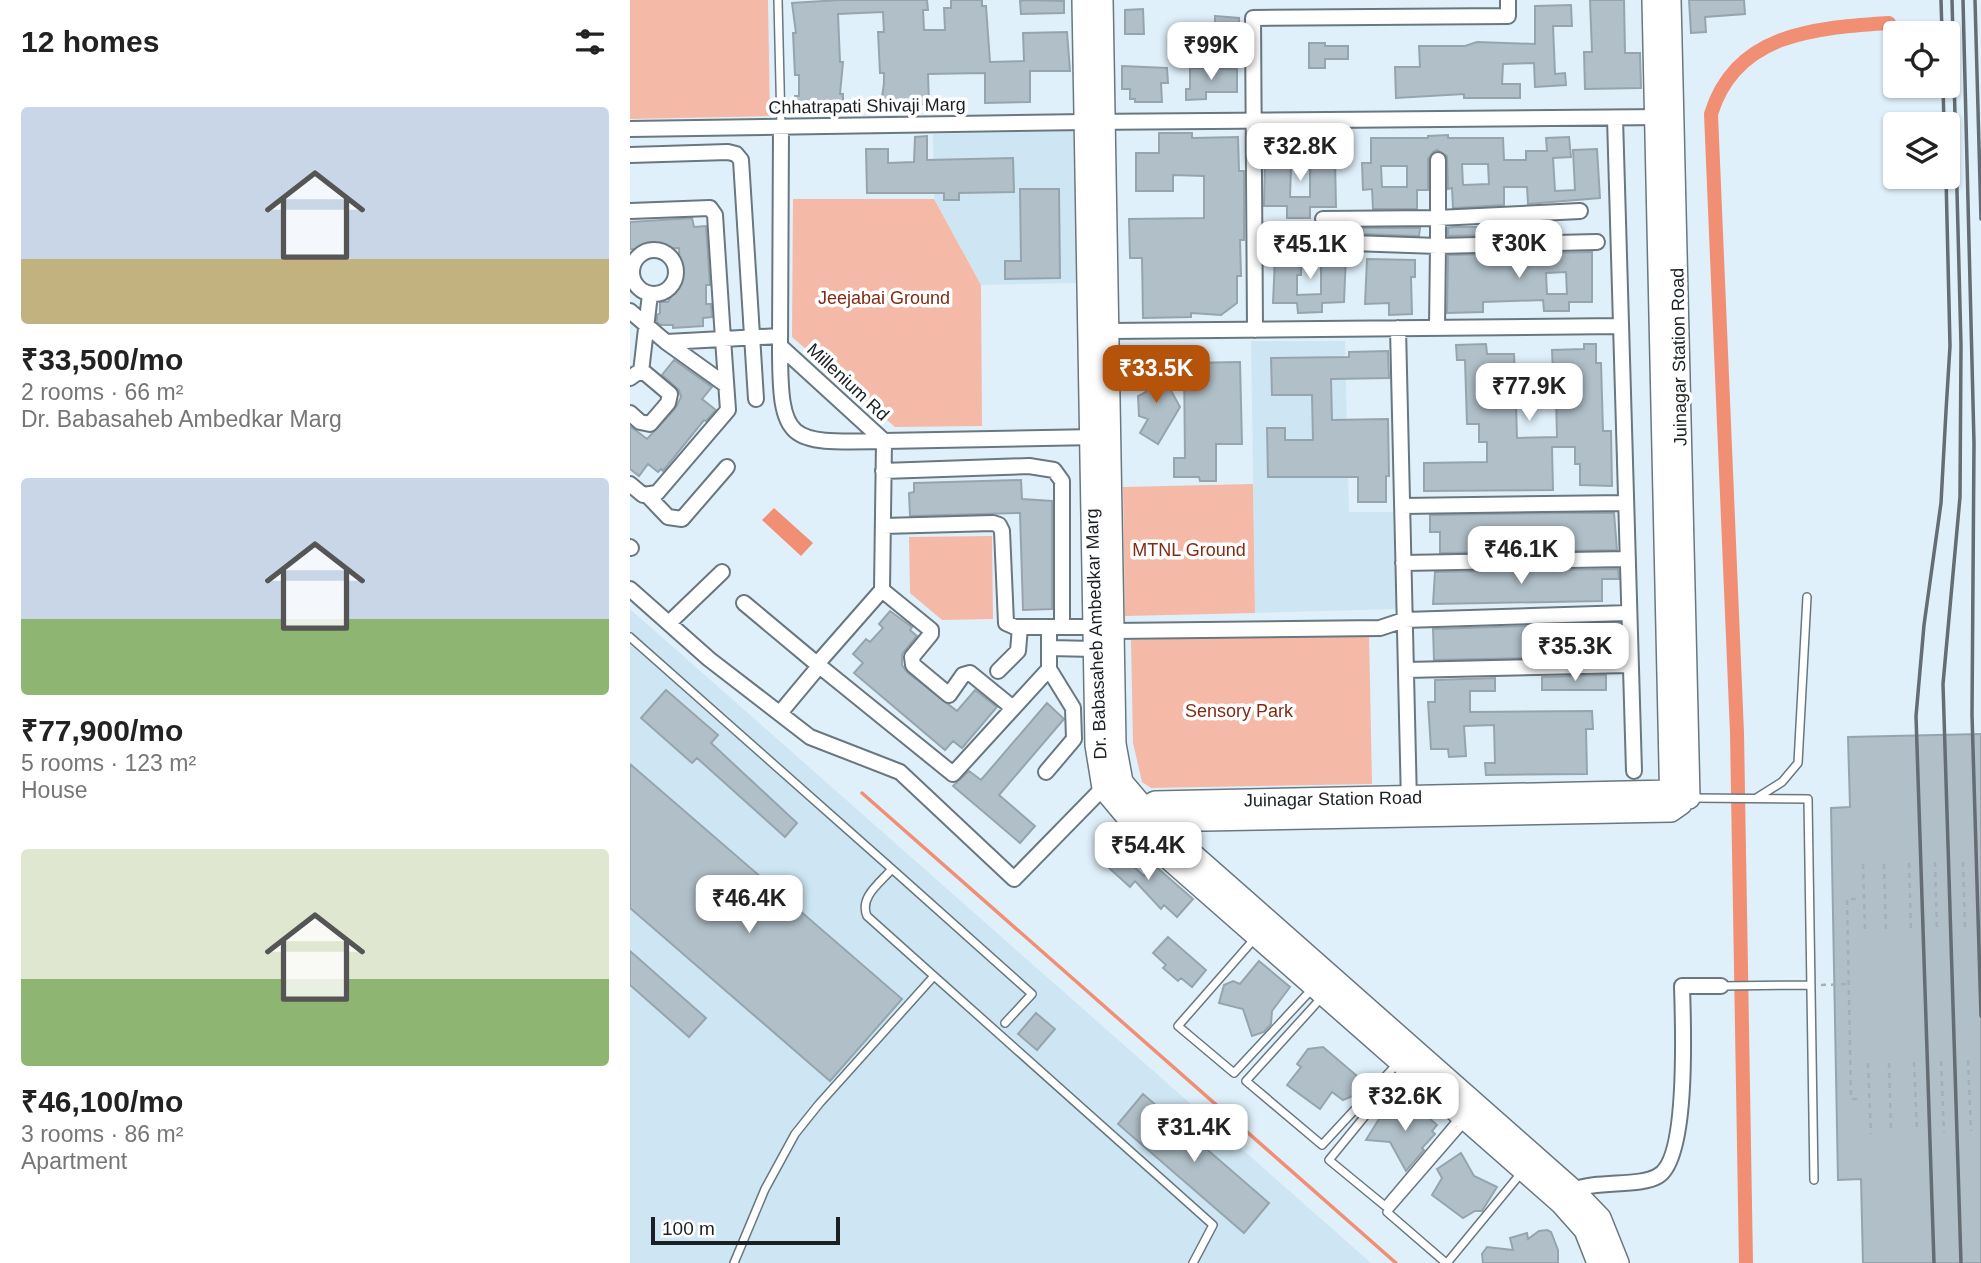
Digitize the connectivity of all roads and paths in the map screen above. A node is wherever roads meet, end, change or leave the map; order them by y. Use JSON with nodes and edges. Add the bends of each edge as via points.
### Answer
{"nodes":[{"id":1,"x":778,"y":0,"type":"edge"},
{"id":2,"x":1083,"y":0,"type":"edge"},
{"id":3,"x":1102,"y":0,"type":"edge"},
{"id":4,"x":1507,"y":0,"type":"edge"},
{"id":5,"x":1653,"y":0,"type":"edge"},
{"id":6,"x":1670,"y":0,"type":"edge"},
{"id":7,"x":1664,"y":117,"type":"junction"},
{"id":8,"x":1615,"y":118,"type":"junction"},
{"id":9,"x":1254,"y":120,"type":"junction"},
{"id":10,"x":1095,"y":122,"type":"junction"},
{"id":11,"x":781,"y":127,"type":"junction"},
{"id":12,"x":630,"y":129,"type":"edge"},
{"id":13,"x":630,"y":155,"type":"edge"},
{"id":14,"x":1438,"y":160,"type":"dead end"},
{"id":15,"x":630,"y":211,"type":"edge"},
{"id":16,"x":1580,"y":211,"type":"dead end"},
{"id":17,"x":1437,"y":218,"type":"junction"},
{"id":18,"x":1323,"y":219,"type":"dead end"},
{"id":19,"x":1294,"y":241,"type":"dead end"},
{"id":20,"x":1597,"y":242,"type":"dead end"},
{"id":21,"x":1438,"y":246,"type":"junction"},
{"id":22,"x":631,"y":277,"type":"edge"},
{"id":23,"x":650,"y":294,"type":"junction"},
{"id":24,"x":630,"y":311,"type":"edge"},
{"id":25,"x":646,"y":324,"type":"junction"},
{"id":26,"x":1621,"y":326,"type":"junction"},
{"id":27,"x":1398,"y":328,"type":"junction"},
{"id":28,"x":1437,"y":328,"type":"junction"},
{"id":29,"x":1255,"y":330,"type":"junction"},
{"id":30,"x":1108,"y":331,"type":"junction"},
{"id":31,"x":752,"y":338,"type":"junction"},
{"id":32,"x":723,"y":339,"type":"junction"},
{"id":33,"x":780,"y":341,"type":"junction"},
{"id":34,"x":666,"y":342,"type":"junction"},
{"id":35,"x":636,"y":375,"type":"edge"},
{"id":36,"x":726,"y":385,"type":"junction"},
{"id":37,"x":756,"y":399,"type":"dead end"},
{"id":38,"x":630,"y":413,"type":"edge"},
{"id":39,"x":1100,"y":437,"type":"junction"},
{"id":40,"x":884,"y":441,"type":"junction"},
{"id":41,"x":727,"y":467,"type":"dead end"},
{"id":42,"x":883,"y":471,"type":"junction"},
{"id":43,"x":630,"y":484,"type":"edge"},
{"id":44,"x":648,"y":496,"type":"junction"},
{"id":45,"x":1626,"y":503,"type":"junction"},
{"id":46,"x":1402,"y":506,"type":"junction"},
{"id":47,"x":883,"y":526,"type":"junction"},
{"id":48,"x":1628,"y":559,"type":"junction"},
{"id":49,"x":1403,"y":563,"type":"junction"},
{"id":50,"x":722,"y":572,"type":"dead end"},
{"id":51,"x":630,"y":589,"type":"edge"},
{"id":52,"x":882,"y":590,"type":"junction"},
{"id":53,"x":1807,"y":597,"type":"dead end"},
{"id":54,"x":744,"y":603,"type":"dead end"},
{"id":55,"x":1629,"y":613,"type":"junction"},
{"id":56,"x":1404,"y":620,"type":"junction"},
{"id":57,"x":669,"y":623,"type":"junction"},
{"id":58,"x":1020,"y":627,"type":"junction"},
{"id":59,"x":1056,"y":627,"type":"junction"},
{"id":60,"x":1104,"y":629,"type":"junction"},
{"id":61,"x":630,"y":637,"type":"edge"},
{"id":62,"x":1049,"y":648,"type":"junction"},
{"id":63,"x":1095,"y":649,"type":"junction"},
{"id":64,"x":819,"y":665,"type":"junction"},
{"id":65,"x":1630,"y":665,"type":"junction"},
{"id":66,"x":1049,"y":669,"type":"junction"},
{"id":67,"x":1406,"y":670,"type":"junction"},
{"id":68,"x":998,"y":671,"type":"dead end"},
{"id":69,"x":1013,"y":708,"type":"junction"},
{"id":70,"x":780,"y":713,"type":"junction"},
{"id":71,"x":1634,"y":771,"type":"dead end"},
{"id":72,"x":1045,"y":772,"type":"dead end"},
{"id":73,"x":1113,"y":785,"type":"junction"},
{"id":74,"x":1758,"y":797,"type":"junction"},
{"id":75,"x":1684,"y":799,"type":"junction"},
{"id":76,"x":1409,"y":807,"type":"junction"},
{"id":77,"x":1142,"y":816,"type":"junction"},
{"id":78,"x":1935,"y":862,"type":"dead end"},
{"id":79,"x":1963,"y":862,"type":"dead end"},
{"id":80,"x":1909,"y":863,"type":"dead end"},
{"id":81,"x":1863,"y":864,"type":"dead end"},
{"id":82,"x":1884,"y":864,"type":"dead end"},
{"id":83,"x":892,"y":869,"type":"junction"},
{"id":84,"x":1856,"y":899,"type":"dead end"},
{"id":85,"x":1965,"y":931,"type":"dead end"},
{"id":86,"x":1911,"y":932,"type":"dead end"},
{"id":87,"x":1937,"y":932,"type":"dead end"},
{"id":88,"x":1865,"y":933,"type":"dead end"},
{"id":89,"x":1886,"y":933,"type":"dead end"},
{"id":90,"x":1256,"y":936,"type":"junction"},
{"id":91,"x":934,"y":976,"type":"junction"},
{"id":92,"x":1849,"y":984,"type":"junction"},
{"id":93,"x":1811,"y":985,"type":"junction"},
{"id":94,"x":1721,"y":986,"type":"joint"},
{"id":95,"x":1318,"y":991,"type":"junction"},
{"id":96,"x":1005,"y":1023,"type":"dead end"},
{"id":97,"x":1378,"y":1031,"type":"junction"},
{"id":98,"x":1968,"y":1060,"type":"dead end"},
{"id":99,"x":1941,"y":1061,"type":"dead end"},
{"id":100,"x":1914,"y":1062,"type":"dead end"},
{"id":101,"x":1868,"y":1063,"type":"dead end"},
{"id":102,"x":1889,"y":1063,"type":"dead end"},
{"id":103,"x":1402,"y":1064,"type":"junction"},
{"id":104,"x":1861,"y":1099,"type":"dead end"},
{"id":105,"x":1464,"y":1118,"type":"junction"},
{"id":106,"x":1971,"y":1131,"type":"dead end"},
{"id":107,"x":1917,"y":1132,"type":"dead end"},
{"id":108,"x":1944,"y":1132,"type":"dead end"},
{"id":109,"x":1891,"y":1133,"type":"dead end"},
{"id":110,"x":1871,"y":1134,"type":"dead end"},
{"id":111,"x":1523,"y":1170,"type":"junction"},
{"id":112,"x":1814,"y":1180,"type":"dead end"},
{"id":113,"x":1573,"y":1190,"type":"junction"},
{"id":114,"x":734,"y":1263,"type":"edge"},
{"id":115,"x":1193,"y":1263,"type":"edge"},
{"id":116,"x":1446,"y":1263,"type":"edge"},
{"id":117,"x":1598,"y":1263,"type":"edge"},
{"id":118,"x":1618,"y":1263,"type":"edge"}],
"edges":[{"from":1,"to":11,"type":"lane"},
{"from":2,"to":10,"type":"main road","name":"Dr. Babasaheb Ambedkar Marg"},
{"from":3,"to":10,"type":"main road","name":"Dr. Babasaheb Ambedkar Marg"},
{"from":4,"to":9,"type":"street","via":[[1508,16],[1253,18]]},
{"from":5,"to":7,"type":"main road","name":"Juinagar Station Road"},
{"from":6,"to":7,"type":"main road","name":"Juinagar Station Road"},
{"from":7,"to":8,"type":"street","name":"Chhatrapati Shivaji Marg"},
{"from":7,"to":75,"type":"main road","name":"Juinagar Station Road"},
{"from":8,"to":9,"type":"street","name":"Chhatrapati Shivaji Marg"},
{"from":8,"to":26,"type":"street"},
{"from":9,"to":10,"type":"street","name":"Chhatrapati Shivaji Marg"},
{"from":9,"to":29,"type":"street"},
{"from":10,"to":11,"type":"street","name":"Chhatrapati Shivaji Marg"},
{"from":10,"to":30,"type":"main road","name":"Dr. Babasaheb Ambedkar Marg"},
{"from":10,"to":39,"type":"main road","name":"Dr. Babasaheb Ambedkar Marg"},
{"from":11,"to":12,"type":"street","name":"Chhatrapati Shivaji Marg"},
{"from":11,"to":33,"type":"street"},
{"from":13,"to":31,"type":"street","via":[[728,152],[741,160]]},
{"from":14,"to":17,"type":"street"},
{"from":15,"to":32,"type":"street","via":[[705,206],[713,211]]},
{"from":16,"to":17,"type":"street"},
{"from":17,"to":18,"type":"street"},
{"from":17,"to":21,"type":"street"},
{"from":19,"to":21,"type":"street"},
{"from":20,"to":21,"type":"street"},
{"from":21,"to":28,"type":"street"},
{"from":22,"to":23,"type":"street"},
{"from":22,"to":23,"type":"street","via":[[635,260],[645,252],[659,251],[670,258],[675,279],[665,291]]},
{"from":23,"to":25,"type":"street"},
{"from":24,"to":25,"type":"street"},
{"from":25,"to":34,"type":"street"},
{"from":25,"to":35,"type":"street"},
{"from":26,"to":28,"type":"street"},
{"from":26,"to":45,"type":"street"},
{"from":27,"to":28,"type":"street"},
{"from":27,"to":29,"type":"street"},
{"from":27,"to":46,"type":"street"},
{"from":29,"to":30,"type":"street"},
{"from":30,"to":39,"type":"main road","name":"Dr. Babasaheb Ambedkar Marg"},
{"from":31,"to":32,"type":"street"},
{"from":31,"to":33,"type":"street"},
{"from":31,"to":37,"type":"street"},
{"from":32,"to":34,"type":"street"},
{"from":32,"to":36,"type":"street"},
{"from":33,"to":40,"type":"street","name":"Millenium Rd"},
{"from":33,"to":40,"type":"street","via":[[780,392],[786,419],[797,435],[817,441]]},
{"from":34,"to":36,"type":"street"},
{"from":35,"to":38,"type":"street","via":[[668,391],[670,398],[650,424]]},
{"from":36,"to":44,"type":"street","via":[[728,410],[657,493]]},
{"from":39,"to":40,"type":"street","name":"Millenium Rd"},
{"from":39,"to":60,"type":"main road","name":"Dr. Babasaheb Ambedkar Marg"},
{"from":40,"to":42,"type":"street"},
{"from":41,"to":44,"type":"street","via":[[682,519],[668,517]]},
{"from":42,"to":47,"type":"street"},
{"from":42,"to":59,"type":"street","via":[[1029,466],[1055,470],[1062,481]]},
{"from":43,"to":44,"type":"street"},
{"from":45,"to":46,"type":"street"},
{"from":45,"to":48,"type":"street"},
{"from":46,"to":49,"type":"street"},
{"from":47,"to":52,"type":"street"},
{"from":47,"to":58,"type":"street","via":[[999,525],[1004,618],[1009,625]]},
{"from":48,"to":49,"type":"street"},
{"from":48,"to":55,"type":"street"},
{"from":49,"to":56,"type":"street"},
{"from":50,"to":57,"type":"street"},
{"from":51,"to":57,"type":"street"},
{"from":52,"to":64,"type":"street"},
{"from":52,"to":69,"type":"street","via":[[930,630],[912,657],[913,665],[949,695],[966,672],[970,673]]},
{"from":53,"to":74,"type":"lane","via":[[1798,763],[1782,782]]},
{"from":54,"to":64,"type":"street"},
{"from":55,"to":56,"type":"street"},
{"from":55,"to":65,"type":"street"},
{"from":56,"to":60,"type":"street","via":[[1380,628]]},
{"from":56,"to":67,"type":"street"},
{"from":57,"to":70,"type":"street"},
{"from":58,"to":59,"type":"street"},
{"from":58,"to":68,"type":"street","via":[[1018,651]]},
{"from":59,"to":60,"type":"street"},
{"from":59,"to":62,"type":"street"},
{"from":60,"to":63,"type":"main road","name":"Dr. Babasaheb Ambedkar Marg"},
{"from":60,"to":73,"type":"main road","name":"Dr. Babasaheb Ambedkar Marg","via":[[1115,744]]},
{"from":61,"to":83,"type":"lane"},
{"from":62,"to":63,"type":"street"},
{"from":62,"to":66,"type":"street"},
{"from":63,"to":73,"type":"main road","name":"Dr. Babasaheb Ambedkar Marg","via":[[1096,745]]},
{"from":64,"to":69,"type":"street","via":[[953,774]]},
{"from":64,"to":70,"type":"street"},
{"from":65,"to":67,"type":"street"},
{"from":65,"to":71,"type":"street"},
{"from":66,"to":69,"type":"street"},
{"from":66,"to":72,"type":"street","via":[[1073,708],[1074,739]]},
{"from":67,"to":76,"type":"street"},
{"from":70,"to":73,"type":"street","via":[[810,737],[900,772],[1014,879]]},
{"from":73,"to":77,"type":"main road","name":"Dr. Babasaheb Ambedkar Marg"},
{"from":74,"to":75,"type":"lane","name":"Juinagar Station Road"},
{"from":74,"to":93,"type":"lane","name":"Juinagar Station Road","via":[[1808,799]]},
{"from":75,"to":76,"type":"main road","name":"Juinagar Station Road"},
{"from":76,"to":77,"type":"main road","name":"Juinagar Station Road","via":[[1155,802]]},
{"from":77,"to":90,"type":"main road","name":"Dr. Babasaheb Ambedkar Marg"},
{"from":77,"to":97,"type":"main road","name":"Dr. Babasaheb Ambedkar Marg"},
{"from":78,"to":87,"type":"path"},
{"from":79,"to":85,"type":"path"},
{"from":80,"to":86,"type":"path"},
{"from":81,"to":88,"type":"path"},
{"from":82,"to":89,"type":"path"},
{"from":83,"to":91,"type":"lane","via":[[863,907],[867,916]]},
{"from":83,"to":96,"type":"lane","via":[[1032,994]]},
{"from":84,"to":92,"type":"path","via":[[1847,899]]},
{"from":90,"to":95,"type":"main road","name":"Dr. Babasaheb Ambedkar Marg"},
{"from":90,"to":95,"type":"lane","via":[[1178,1026],[1234,1073]]},
{"from":91,"to":114,"type":"lane","via":[[795,1134],[765,1189]]},
{"from":91,"to":115,"type":"lane","via":[[1213,1225]]},
{"from":92,"to":93,"type":"path"},
{"from":92,"to":104,"type":"path","via":[[1852,1099]]},
{"from":93,"to":94,"type":"lane"},
{"from":93,"to":112,"type":"lane"},
{"from":94,"to":113,"type":"street","via":[[1682,986],[1683,1083],[1667,1168],[1650,1179],[1597,1183]]},
{"from":95,"to":97,"type":"main road","name":"Dr. Babasaheb Ambedkar Marg"},
{"from":95,"to":103,"type":"lane","via":[[1246,1081],[1322,1145]]},
{"from":97,"to":103,"type":"main road","name":"Dr. Babasaheb Ambedkar Marg"},
{"from":97,"to":113,"type":"main road","name":"Dr. Babasaheb Ambedkar Marg"},
{"from":98,"to":106,"type":"path"},
{"from":99,"to":108,"type":"path"},
{"from":100,"to":107,"type":"path"},
{"from":101,"to":110,"type":"path"},
{"from":102,"to":109,"type":"path"},
{"from":103,"to":105,"type":"main road","name":"Dr. Babasaheb Ambedkar Marg"},
{"from":103,"to":105,"type":"lane","via":[[1329,1160],[1385,1206]]},
{"from":105,"to":111,"type":"main road","name":"Dr. Babasaheb Ambedkar Marg"},
{"from":105,"to":116,"type":"lane","via":[[1387,1212]]},
{"from":111,"to":116,"type":"lane"},
{"from":111,"to":117,"type":"main road","name":"Dr. Babasaheb Ambedkar Marg","via":[[1585,1230]]},
{"from":113,"to":118,"type":"main road","name":"Dr. Babasaheb Ambedkar Marg","via":[[1601,1218]]}]}
